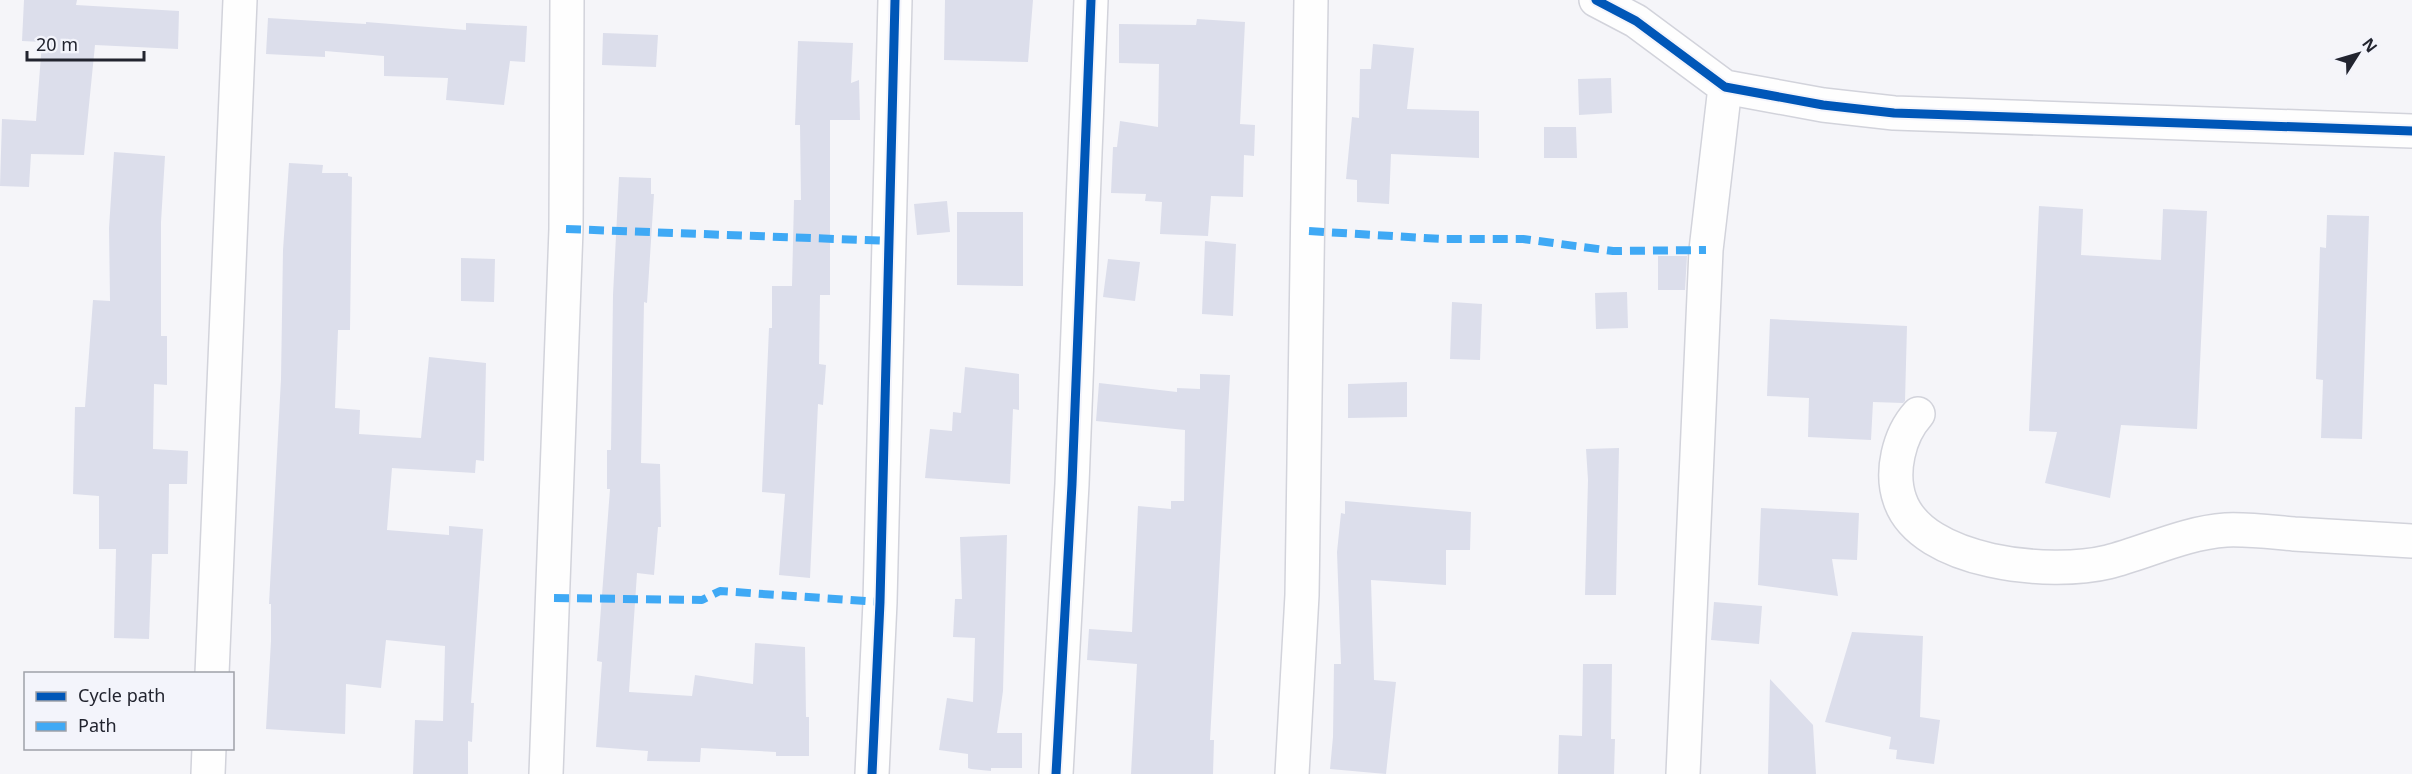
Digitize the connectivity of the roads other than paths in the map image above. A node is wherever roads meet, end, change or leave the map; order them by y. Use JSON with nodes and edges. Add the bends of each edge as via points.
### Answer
{"nodes":[{"id":1,"x":240,"y":0,"type":"edge"},
{"id":2,"x":567,"y":0,"type":"edge"},
{"id":3,"x":895,"y":0,"type":"edge"},
{"id":4,"x":1091,"y":0,"type":"edge"},
{"id":5,"x":1311,"y":0,"type":"edge"},
{"id":6,"x":1596,"y":0,"type":"edge"},
{"id":7,"x":1725,"y":87,"type":"junction"},
{"id":8,"x":2412,"y":131,"type":"edge"},
{"id":9,"x":1918,"y":414,"type":"dead end"},
{"id":10,"x":2412,"y":541,"type":"edge"},
{"id":11,"x":212,"y":672,"type":"edge"},
{"id":12,"x":209,"y":750,"type":"edge"},
{"id":13,"x":208,"y":774,"type":"edge"},
{"id":14,"x":546,"y":774,"type":"edge"},
{"id":15,"x":872,"y":774,"type":"edge"},
{"id":16,"x":1056,"y":774,"type":"edge"},
{"id":17,"x":1292,"y":774,"type":"edge"},
{"id":18,"x":1683,"y":774,"type":"edge"}],
"edges":[{"from":1,"to":11,"type":"street"},
{"from":2,"to":14,"type":"street","via":[[565,241]]},
{"from":3,"to":15,"type":"street"},
{"from":4,"to":16,"type":"street"},
{"from":5,"to":17,"type":"street","via":[[1302,595]]},
{"from":6,"to":7,"type":"street","via":[[1636,21]]},
{"from":7,"to":8,"type":"street","via":[[1894,113]]},
{"from":7,"to":18,"type":"street","via":[[1706,250]]},
{"from":9,"to":10,"type":"street","via":[[1905,430],[1897,462],[1899,498],[1905,512],[1922,532],[1946,545],[2013,565],[2057,567],[2106,562],[2170,541],[2225,530]]},
{"from":12,"to":13,"type":"street"}]}
